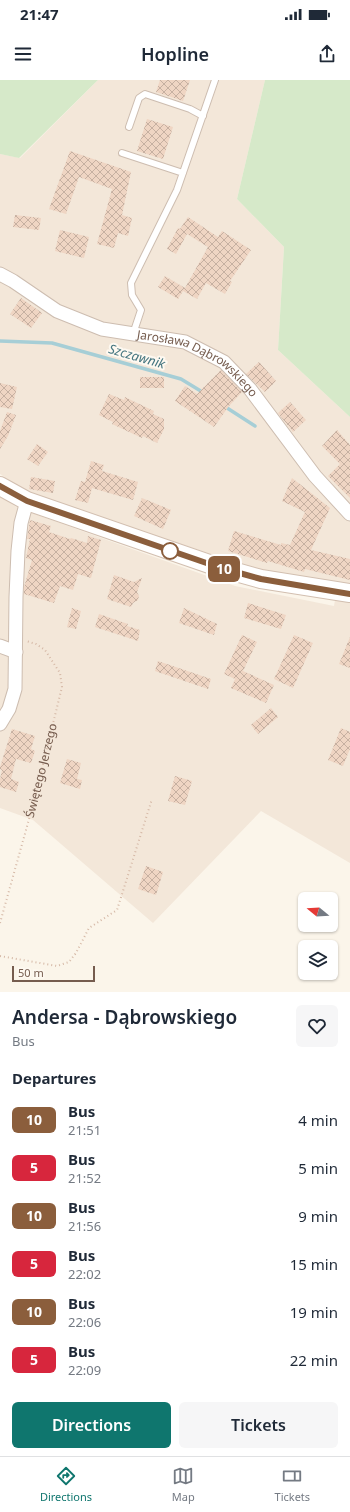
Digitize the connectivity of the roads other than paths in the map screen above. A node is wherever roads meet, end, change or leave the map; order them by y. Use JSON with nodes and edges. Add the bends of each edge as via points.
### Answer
{"nodes":[{"id":1,"x":216,"y":80,"type":"edge"},
{"id":2,"x":203,"y":116,"type":"junction"},
{"id":3,"x":129,"y":127,"type":"dead end"},
{"id":4,"x":122,"y":153,"type":"dead end"},
{"id":5,"x":183,"y":174,"type":"junction"},
{"id":6,"x":0,"y":274,"type":"edge"},
{"id":7,"x":133,"y":334,"type":"junction"},
{"id":8,"x":0,"y":486,"type":"edge"},
{"id":9,"x":27,"y":501,"type":"junction"},
{"id":10,"x":350,"y":514,"type":"edge"},
{"id":11,"x":350,"y":594,"type":"edge"},
{"id":12,"x":0,"y":646,"type":"edge"},
{"id":13,"x":16,"y":652,"type":"junction"},
{"id":14,"x":0,"y":724,"type":"edge"}],
"edges":[{"from":1,"to":2,"type":"lane"},
{"from":2,"to":3,"type":"lane","via":[[145,94],[139,98]]},
{"from":2,"to":5,"type":"lane"},
{"from":4,"to":5,"type":"lane"},
{"from":5,"to":7,"type":"lane","via":[[131,283],[132,295],[141,310]]},
{"from":6,"to":7,"type":"street","name":"Jarosława Dąbrowskiego","via":[[57,310],[102,330]]},
{"from":7,"to":10,"type":"street","name":"Jarosława Dąbrowskiego","via":[[184,342],[224,362],[250,389],[315,476]]},
{"from":8,"to":9,"type":"street"},
{"from":9,"to":11,"type":"street","via":[[218,567],[261,579]]},
{"from":9,"to":13,"type":"street","via":[[20,524],[18,551]]},
{"from":12,"to":13,"type":"street"},
{"from":13,"to":14,"type":"street","via":[[15,689],[9,709]]}]}
